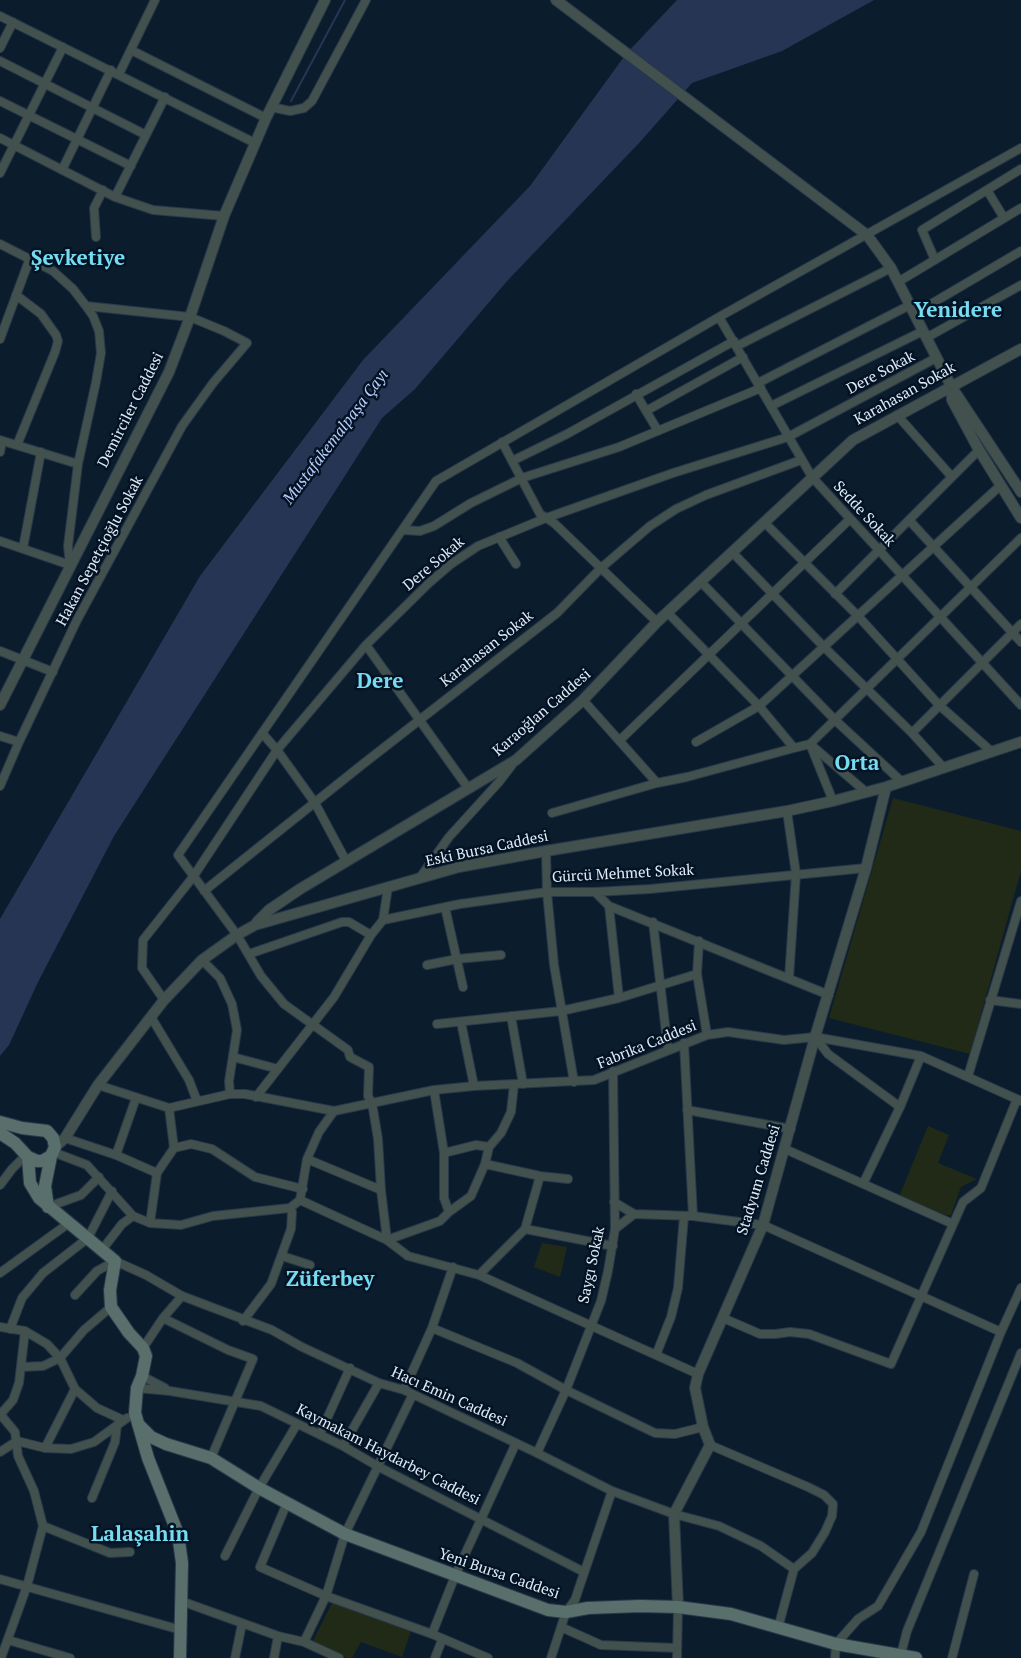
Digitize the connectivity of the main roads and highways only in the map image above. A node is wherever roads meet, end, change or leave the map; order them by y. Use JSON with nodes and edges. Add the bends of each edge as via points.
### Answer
{"nodes":[{"id":1,"x":0,"y":1122,"type":"edge"},
{"id":2,"x":37,"y":1129,"type":"junction"},
{"id":3,"x":0,"y":1133,"type":"edge"},
{"id":4,"x":53,"y":1152,"type":"junction"},
{"id":5,"x":26,"y":1154,"type":"junction"},
{"id":6,"x":48,"y":1207,"type":"junction"},
{"id":7,"x":137,"y":1419,"type":"junction"},
{"id":8,"x":901,"y":1656,"type":"edge"},
{"id":9,"x":180,"y":1658,"type":"edge"},
{"id":10,"x":916,"y":1658,"type":"edge"}],
"edges":[{"from":1,"to":2,"type":"main road"},
{"from":2,"to":4,"type":"main road","via":[[51,1134]]},
{"from":2,"to":5,"type":"main road","via":[[25,1138]]},
{"from":3,"to":5,"type":"main road"},
{"from":4,"to":5,"type":"main road","via":[[37,1161]]},
{"from":4,"to":6,"type":"main road","via":[[45,1186]]},
{"from":5,"to":6,"type":"main road","name":"Hacı Emin Caddesi","via":[[30,1183]]},
{"from":6,"to":7,"type":"main road","name":"Hacı Emin Caddesi","via":[[115,1261],[111,1307],[146,1356],[139,1382]]},
{"from":7,"to":8,"type":"main road","name":"Yeni Bursa Caddesi","via":[[151,1437],[211,1458],[345,1534],[548,1610],[678,1607],[731,1614],[836,1644]]},
{"from":7,"to":9,"type":"main road","via":[[178,1534],[182,1563]]},
{"from":8,"to":10,"type":"main road","name":"Yeni Bursa Caddesi"}]}
